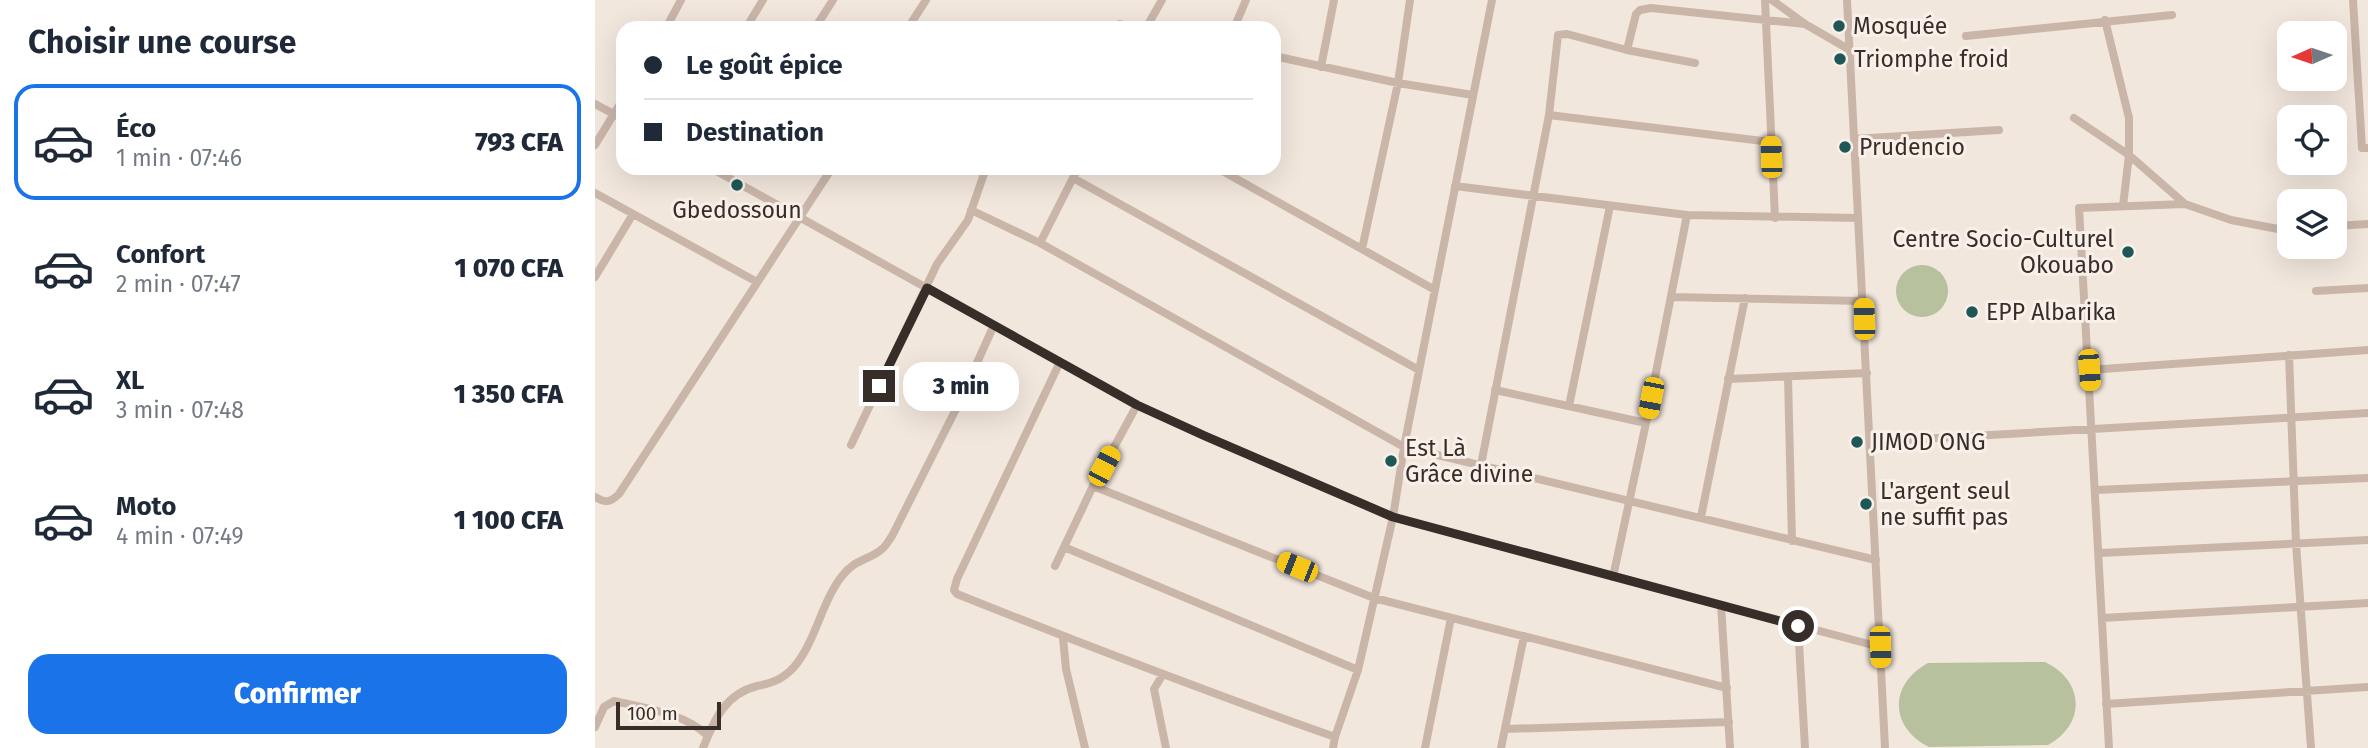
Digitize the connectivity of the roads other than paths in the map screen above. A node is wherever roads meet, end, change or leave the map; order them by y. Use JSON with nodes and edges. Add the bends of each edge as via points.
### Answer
{"nodes":[{"id":1,"x":681,"y":0,"type":"edge"},
{"id":2,"x":763,"y":0,"type":"edge"},
{"id":3,"x":833,"y":0,"type":"edge"},
{"id":4,"x":926,"y":0,"type":"edge"},
{"id":5,"x":1162,"y":0,"type":"edge"},
{"id":6,"x":1246,"y":0,"type":"edge"},
{"id":7,"x":1334,"y":0,"type":"edge"},
{"id":8,"x":1410,"y":0,"type":"edge"},
{"id":9,"x":1492,"y":0,"type":"edge"},
{"id":10,"x":1765,"y":0,"type":"edge"},
{"id":11,"x":1772,"y":0,"type":"edge"},
{"id":12,"x":1847,"y":0,"type":"edge"},
{"id":13,"x":2353,"y":0,"type":"edge"},
{"id":14,"x":2172,"y":15,"type":"dead end"},
{"id":15,"x":1765,"y":20,"type":"junction"},
{"id":16,"x":2105,"y":20,"type":"junction"},
{"id":17,"x":670,"y":21,"type":"edge"},
{"id":18,"x":750,"y":21,"type":"edge"},
{"id":19,"x":820,"y":21,"type":"edge"},
{"id":20,"x":912,"y":21,"type":"edge"},
{"id":21,"x":1150,"y":21,"type":"edge"},
{"id":22,"x":1237,"y":21,"type":"edge"},
{"id":23,"x":1805,"y":24,"type":"junction"},
{"id":24,"x":1966,"y":36,"type":"dead end"},
{"id":25,"x":1627,"y":50,"type":"junction"},
{"id":26,"x":1850,"y":50,"type":"junction"},
{"id":27,"x":1281,"y":57,"type":"edge"},
{"id":28,"x":1695,"y":63,"type":"dead end"},
{"id":29,"x":1321,"y":66,"type":"junction"},
{"id":30,"x":1398,"y":83,"type":"junction"},
{"id":31,"x":1473,"y":95,"type":"junction"},
{"id":32,"x":595,"y":104,"type":"edge"},
{"id":33,"x":616,"y":110,"type":"edge"},
{"id":34,"x":613,"y":114,"type":"junction"},
{"id":35,"x":1549,"y":115,"type":"junction"},
{"id":36,"x":616,"y":116,"type":"edge"},
{"id":37,"x":2074,"y":118,"type":"dead end"},
{"id":38,"x":1999,"y":130,"type":"dead end"},
{"id":39,"x":1854,"y":139,"type":"junction"},
{"id":40,"x":1771,"y":142,"type":"junction"},
{"id":41,"x":595,"y":145,"type":"edge"},
{"id":42,"x":2368,"y":148,"type":"edge"},
{"id":43,"x":2129,"y":155,"type":"junction"},
{"id":44,"x":724,"y":175,"type":"edge"},
{"id":45,"x":827,"y":175,"type":"edge"},
{"id":46,"x":984,"y":175,"type":"edge"},
{"id":47,"x":1074,"y":175,"type":"edge"},
{"id":48,"x":1230,"y":175,"type":"edge"},
{"id":49,"x":1073,"y":178,"type":"junction"},
{"id":50,"x":1455,"y":186,"type":"junction"},
{"id":51,"x":595,"y":193,"type":"edge"},
{"id":52,"x":1533,"y":196,"type":"junction"},
{"id":53,"x":2185,"y":204,"type":"junction"},
{"id":54,"x":2123,"y":205,"type":"junction"},
{"id":55,"x":1610,"y":206,"type":"junction"},
{"id":56,"x":971,"y":210,"type":"junction"},
{"id":57,"x":633,"y":214,"type":"junction"},
{"id":58,"x":1687,"y":215,"type":"junction"},
{"id":59,"x":800,"y":217,"type":"junction"},
{"id":60,"x":1775,"y":218,"type":"junction"},
{"id":61,"x":1858,"y":218,"type":"junction"},
{"id":62,"x":2368,"y":224,"type":"edge"},
{"id":63,"x":2347,"y":225,"type":"edge"},
{"id":64,"x":2277,"y":229,"type":"edge"},
{"id":65,"x":1040,"y":243,"type":"junction"},
{"id":66,"x":1362,"y":249,"type":"junction"},
{"id":67,"x":595,"y":277,"type":"edge"},
{"id":68,"x":757,"y":282,"type":"junction"},
{"id":69,"x":927,"y":288,"type":"junction"},
{"id":70,"x":2368,"y":288,"type":"edge"},
{"id":71,"x":1435,"y":290,"type":"junction"},
{"id":72,"x":2316,"y":291,"type":"dead end"},
{"id":73,"x":1671,"y":297,"type":"junction"},
{"id":74,"x":1745,"y":298,"type":"junction"},
{"id":75,"x":1863,"y":301,"type":"junction"},
{"id":76,"x":995,"y":325,"type":"junction"},
{"id":77,"x":2368,"y":350,"type":"edge"},
{"id":78,"x":2289,"y":355,"type":"junction"},
{"id":79,"x":1060,"y":362,"type":"junction"},
{"id":80,"x":1419,"y":370,"type":"junction"},
{"id":81,"x":2089,"y":370,"type":"junction"},
{"id":82,"x":1867,"y":373,"type":"junction"},
{"id":83,"x":1788,"y":377,"type":"junction"},
{"id":84,"x":1728,"y":379,"type":"junction"},
{"id":85,"x":1495,"y":390,"type":"junction"},
{"id":86,"x":1137,"y":405,"type":"junction"},
{"id":87,"x":1569,"y":406,"type":"junction"},
{"id":88,"x":2368,"y":413,"type":"edge"},
{"id":89,"x":2291,"y":418,"type":"junction"},
{"id":90,"x":1646,"y":424,"type":"junction"},
{"id":91,"x":2092,"y":429,"type":"junction"},
{"id":92,"x":1870,"y":442,"type":"junction"},
{"id":93,"x":851,"y":445,"type":"dead end"},
{"id":94,"x":1404,"y":447,"type":"junction"},
{"id":95,"x":1481,"y":465,"type":"junction"},
{"id":96,"x":2368,"y":478,"type":"edge"},
{"id":97,"x":2293,"y":482,"type":"junction"},
{"id":98,"x":1093,"y":486,"type":"junction"},
{"id":99,"x":2096,"y":490,"type":"junction"},
{"id":100,"x":595,"y":497,"type":"edge"},
{"id":101,"x":1629,"y":500,"type":"junction"},
{"id":102,"x":1393,"y":517,"type":"junction"},
{"id":103,"x":1702,"y":517,"type":"junction"},
{"id":104,"x":2368,"y":540,"type":"edge"},
{"id":105,"x":1792,"y":541,"type":"junction"},
{"id":106,"x":2296,"y":544,"type":"junction"},
{"id":107,"x":1064,"y":547,"type":"junction"},
{"id":108,"x":2100,"y":553,"type":"junction"},
{"id":109,"x":1876,"y":560,"type":"junction"},
{"id":110,"x":1055,"y":566,"type":"dead end"},
{"id":111,"x":1613,"y":577,"type":"junction"},
{"id":112,"x":1374,"y":598,"type":"junction"},
{"id":113,"x":2368,"y":603,"type":"edge"},
{"id":114,"x":1721,"y":606,"type":"junction"},
{"id":115,"x":2299,"y":607,"type":"junction"},
{"id":116,"x":1451,"y":618,"type":"junction"},
{"id":117,"x":2102,"y":618,"type":"junction"},
{"id":118,"x":1798,"y":626,"type":"junction"},
{"id":119,"x":1524,"y":636,"type":"junction"},
{"id":120,"x":1063,"y":638,"type":"junction"},
{"id":121,"x":1880,"y":647,"type":"junction"},
{"id":122,"x":1359,"y":670,"type":"junction"},
{"id":123,"x":1162,"y":676,"type":"junction"},
{"id":124,"x":2368,"y":687,"type":"edge"},
{"id":125,"x":1727,"y":688,"type":"junction"},
{"id":126,"x":2307,"y":691,"type":"junction"},
{"id":127,"x":2106,"y":704,"type":"junction"},
{"id":128,"x":1729,"y":722,"type":"junction"},
{"id":129,"x":595,"y":727,"type":"edge"},
{"id":130,"x":1505,"y":729,"type":"junction"},
{"id":131,"x":707,"y":735,"type":"junction"},
{"id":132,"x":1335,"y":737,"type":"junction"},
{"id":133,"x":703,"y":748,"type":"edge"},
{"id":134,"x":1084,"y":748,"type":"edge"},
{"id":135,"x":1166,"y":748,"type":"edge"},
{"id":136,"x":1333,"y":748,"type":"edge"},
{"id":137,"x":1425,"y":748,"type":"edge"},
{"id":138,"x":1500,"y":748,"type":"edge"},
{"id":139,"x":1730,"y":748,"type":"edge"},
{"id":140,"x":1805,"y":748,"type":"edge"},
{"id":141,"x":1885,"y":748,"type":"edge"},
{"id":142,"x":2109,"y":748,"type":"edge"},
{"id":143,"x":2311,"y":748,"type":"edge"}],
"edges":[{"from":1,"to":17,"type":"street"},
{"from":2,"to":18,"type":"street"},
{"from":3,"to":19,"type":"street"},
{"from":4,"to":20,"type":"street"},
{"from":5,"to":21,"type":"street"},
{"from":6,"to":22,"type":"street"},
{"from":7,"to":29,"type":"street"},
{"from":8,"to":30,"type":"street"},
{"from":9,"to":31,"type":"street"},
{"from":10,"to":15,"type":"street"},
{"from":11,"to":23,"type":"street"},
{"from":12,"to":26,"type":"street"},
{"from":13,"to":42,"type":"street","via":[[2362,148]]},
{"from":14,"to":16,"type":"street"},
{"from":15,"to":23,"type":"street"},
{"from":15,"to":25,"type":"street","via":[[1640,10]]},
{"from":15,"to":40,"type":"street"},
{"from":16,"to":24,"type":"street"},
{"from":16,"to":43,"type":"street","via":[[2129,118]]},
{"from":23,"to":26,"type":"street"},
{"from":25,"to":28,"type":"street"},
{"from":25,"to":35,"type":"street","via":[[1558,35]]},
{"from":26,"to":39,"type":"street"},
{"from":27,"to":29,"type":"street"},
{"from":29,"to":30,"type":"street"},
{"from":30,"to":31,"type":"street"},
{"from":30,"to":66,"type":"street"},
{"from":31,"to":50,"type":"street"},
{"from":32,"to":34,"type":"street"},
{"from":33,"to":34,"type":"street"},
{"from":34,"to":36,"type":"street"},
{"from":34,"to":41,"type":"street"},
{"from":35,"to":40,"type":"street"},
{"from":35,"to":52,"type":"street"},
{"from":37,"to":43,"type":"street"},
{"from":38,"to":39,"type":"street"},
{"from":39,"to":61,"type":"street"},
{"from":40,"to":60,"type":"street"},
{"from":43,"to":53,"type":"street"},
{"from":43,"to":54,"type":"street"},
{"from":44,"to":59,"type":"street"},
{"from":45,"to":59,"type":"street"},
{"from":46,"to":56,"type":"street"},
{"from":47,"to":49,"type":"street"},
{"from":48,"to":66,"type":"street"},
{"from":49,"to":65,"type":"street"},
{"from":49,"to":80,"type":"street"},
{"from":50,"to":52,"type":"street"},
{"from":50,"to":71,"type":"street"},
{"from":51,"to":57,"type":"street"},
{"from":52,"to":55,"type":"street"},
{"from":52,"to":85,"type":"street"},
{"from":53,"to":54,"type":"street"},
{"from":53,"to":64,"type":"street"},
{"from":54,"to":81,"type":"street","via":[[2079,208]]},
{"from":55,"to":58,"type":"street"},
{"from":55,"to":87,"type":"street"},
{"from":56,"to":65,"type":"street"},
{"from":56,"to":69,"type":"street"},
{"from":57,"to":67,"type":"street"},
{"from":57,"to":68,"type":"street"},
{"from":58,"to":60,"type":"street"},
{"from":58,"to":73,"type":"street"},
{"from":59,"to":68,"type":"street"},
{"from":59,"to":69,"type":"street"},
{"from":60,"to":61,"type":"street"},
{"from":61,"to":75,"type":"street"},
{"from":62,"to":63,"type":"street"},
{"from":65,"to":94,"type":"street"},
{"from":66,"to":71,"type":"street"},
{"from":68,"to":100,"type":"street","via":[[619,494],[607,502]]},
{"from":69,"to":76,"type":"street"},
{"from":69,"to":93,"type":"street"},
{"from":70,"to":72,"type":"street"},
{"from":71,"to":80,"type":"street"},
{"from":73,"to":74,"type":"street"},
{"from":73,"to":90,"type":"street"},
{"from":74,"to":75,"type":"street"},
{"from":74,"to":84,"type":"street"},
{"from":75,"to":82,"type":"street"},
{"from":76,"to":79,"type":"street"},
{"from":76,"to":131,"type":"street","via":[[892,536],[882,549],[856,562],[835,585],[795,666],[771,685],[730,699]]},
{"from":77,"to":78,"type":"street"},
{"from":78,"to":81,"type":"street"},
{"from":78,"to":89,"type":"street"},
{"from":79,"to":86,"type":"street"},
{"from":79,"to":120,"type":"street","via":[[954,590]]},
{"from":80,"to":94,"type":"street"},
{"from":81,"to":91,"type":"street"},
{"from":82,"to":83,"type":"street"},
{"from":82,"to":92,"type":"street"},
{"from":83,"to":84,"type":"street"},
{"from":83,"to":105,"type":"street"},
{"from":84,"to":103,"type":"street"},
{"from":85,"to":87,"type":"street"},
{"from":85,"to":95,"type":"street"},
{"from":86,"to":98,"type":"street"},
{"from":86,"to":102,"type":"street"},
{"from":87,"to":90,"type":"street"},
{"from":88,"to":89,"type":"street"},
{"from":89,"to":91,"type":"street"},
{"from":89,"to":97,"type":"street"},
{"from":90,"to":101,"type":"street"},
{"from":91,"to":92,"type":"street"},
{"from":91,"to":99,"type":"street"},
{"from":92,"to":109,"type":"street"},
{"from":94,"to":95,"type":"street"},
{"from":94,"to":102,"type":"street"},
{"from":95,"to":101,"type":"street"},
{"from":96,"to":97,"type":"street"},
{"from":97,"to":99,"type":"street"},
{"from":97,"to":106,"type":"street"},
{"from":98,"to":107,"type":"street"},
{"from":98,"to":112,"type":"street"},
{"from":99,"to":108,"type":"street"},
{"from":101,"to":103,"type":"street"},
{"from":101,"to":111,"type":"street"},
{"from":102,"to":111,"type":"street"},
{"from":102,"to":112,"type":"street"},
{"from":103,"to":105,"type":"street"},
{"from":104,"to":106,"type":"street"},
{"from":105,"to":109,"type":"street"},
{"from":106,"to":108,"type":"street"},
{"from":106,"to":115,"type":"street"},
{"from":107,"to":110,"type":"street"},
{"from":107,"to":122,"type":"street"},
{"from":108,"to":117,"type":"street"},
{"from":109,"to":121,"type":"street"},
{"from":111,"to":114,"type":"street"},
{"from":112,"to":116,"type":"street"},
{"from":112,"to":122,"type":"street"},
{"from":113,"to":115,"type":"street"},
{"from":114,"to":118,"type":"street"},
{"from":114,"to":125,"type":"street"},
{"from":115,"to":117,"type":"street"},
{"from":115,"to":126,"type":"street"},
{"from":116,"to":119,"type":"street"},
{"from":116,"to":137,"type":"street"},
{"from":117,"to":127,"type":"street"},
{"from":118,"to":121,"type":"street"},
{"from":118,"to":140,"type":"street"},
{"from":119,"to":125,"type":"street"},
{"from":119,"to":130,"type":"street"},
{"from":120,"to":123,"type":"street"},
{"from":120,"to":134,"type":"street"},
{"from":121,"to":141,"type":"street"},
{"from":122,"to":132,"type":"street"},
{"from":123,"to":132,"type":"street"},
{"from":123,"to":135,"type":"street","via":[[1154,689]]},
{"from":124,"to":126,"type":"street"},
{"from":125,"to":128,"type":"street"},
{"from":126,"to":127,"type":"street"},
{"from":126,"to":143,"type":"street"},
{"from":127,"to":142,"type":"street"},
{"from":128,"to":130,"type":"street"},
{"from":128,"to":139,"type":"street"},
{"from":129,"to":131,"type":"street","via":[[604,707],[614,701],[659,712]]},
{"from":130,"to":138,"type":"street"},
{"from":131,"to":133,"type":"street"},
{"from":132,"to":136,"type":"street"}]}
